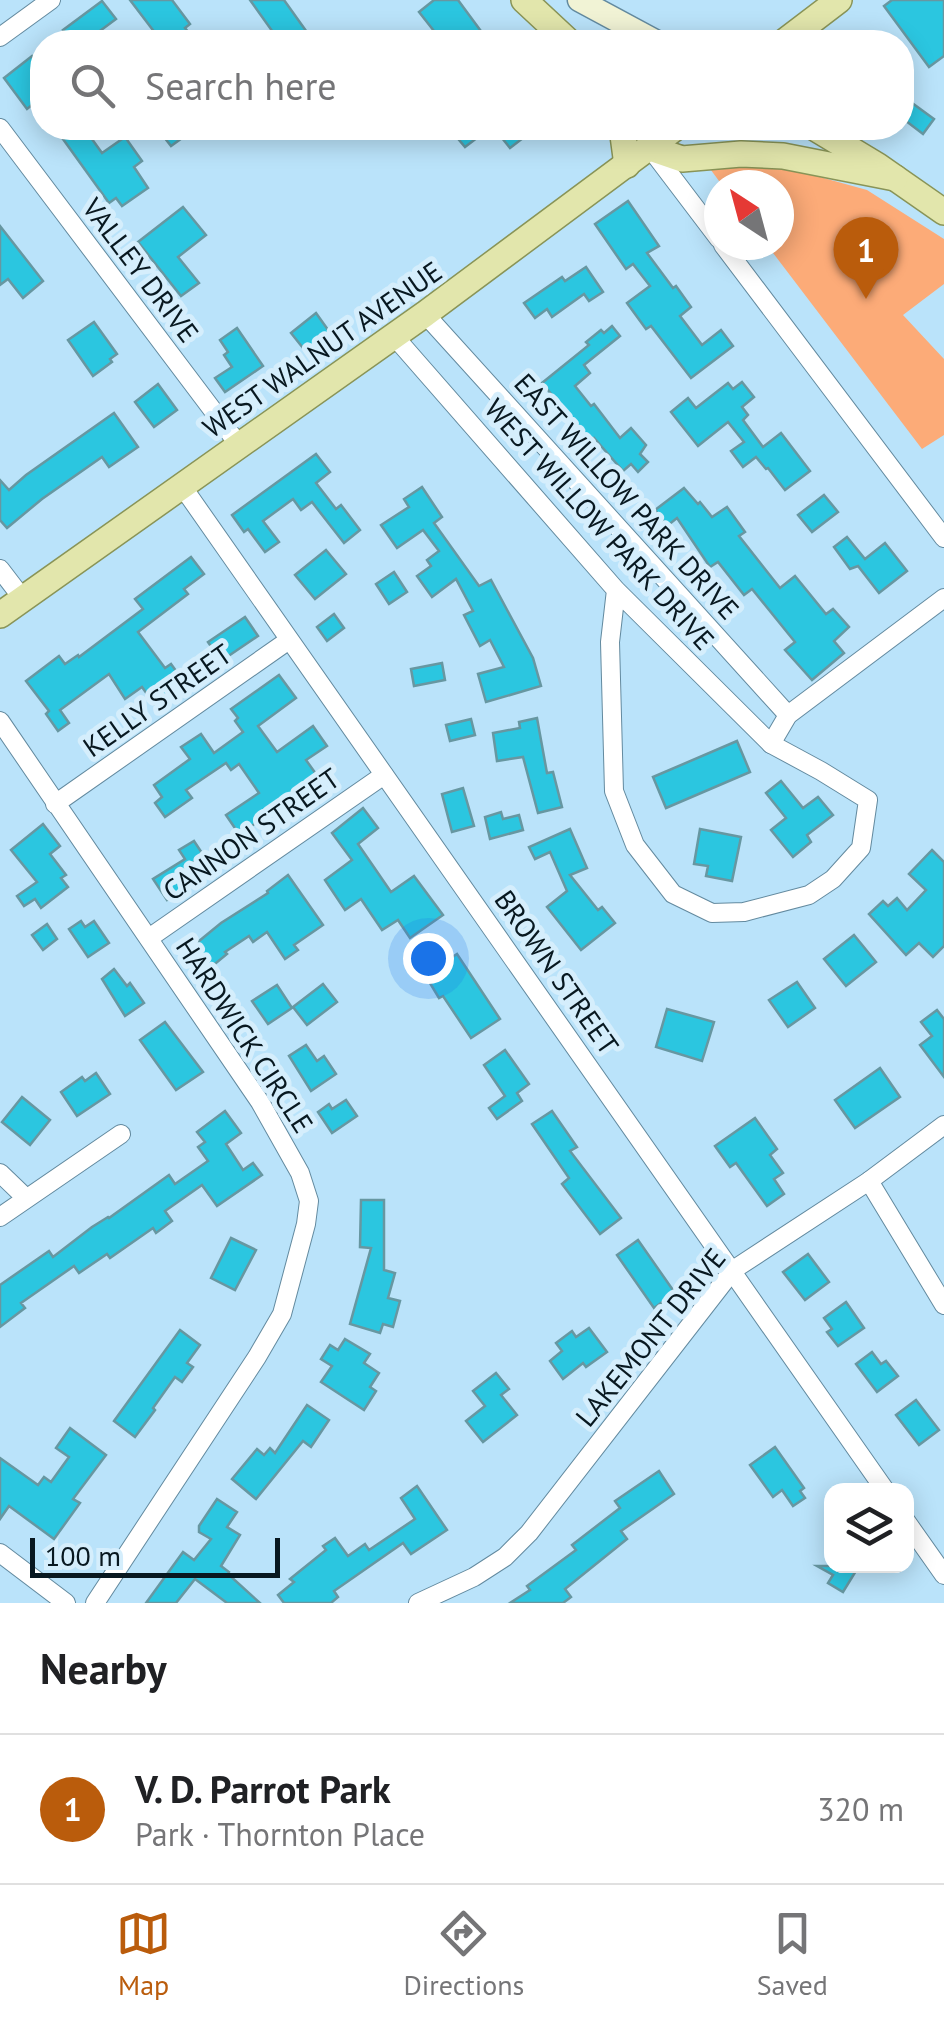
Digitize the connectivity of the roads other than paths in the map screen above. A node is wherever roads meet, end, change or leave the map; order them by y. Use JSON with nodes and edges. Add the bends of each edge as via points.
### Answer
{"nodes":[{"id":1,"x":51,"y":0,"type":"edge"},
{"id":2,"x":524,"y":0,"type":"edge"},
{"id":3,"x":579,"y":0,"type":"edge"},
{"id":4,"x":840,"y":0,"type":"edge"},
{"id":5,"x":557,"y":30,"type":"edge"},
{"id":6,"x":635,"y":30,"type":"edge"},
{"id":7,"x":800,"y":30,"type":"edge"},
{"id":8,"x":0,"y":36,"type":"edge"},
{"id":9,"x":0,"y":128,"type":"edge"},
{"id":10,"x":624,"y":140,"type":"edge"},
{"id":11,"x":660,"y":140,"type":"edge"},
{"id":12,"x":834,"y":140,"type":"edge"},
{"id":13,"x":650,"y":148,"type":"junction"},
{"id":14,"x":627,"y":165,"type":"junction"},
{"id":15,"x":895,"y":178,"type":"junction"},
{"id":16,"x":944,"y":212,"type":"edge"},
{"id":17,"x":704,"y":219,"type":"edge"},
{"id":18,"x":735,"y":260,"type":"edge"},
{"id":19,"x":425,"y":314,"type":"junction"},
{"id":20,"x":394,"y":336,"type":"junction"},
{"id":21,"x":239,"y":445,"type":"junction"},
{"id":22,"x":182,"y":486,"type":"junction"},
{"id":23,"x":944,"y":538,"type":"edge"},
{"id":24,"x":0,"y":569,"type":"edge"},
{"id":25,"x":616,"y":590,"type":"junction"},
{"id":26,"x":944,"y":598,"type":"edge"},
{"id":27,"x":23,"y":599,"type":"junction"},
{"id":28,"x":0,"y":616,"type":"edge"},
{"id":29,"x":289,"y":640,"type":"junction"},
{"id":30,"x":788,"y":716,"type":"junction"},
{"id":31,"x":0,"y":721,"type":"edge"},
{"id":32,"x":771,"y":744,"type":"junction"},
{"id":33,"x":384,"y":775,"type":"junction"},
{"id":34,"x":55,"y":804,"type":"junction"},
{"id":35,"x":148,"y":938,"type":"junction"},
{"id":36,"x":944,"y":1125,"type":"edge"},
{"id":37,"x":121,"y":1134,"type":"dead end"},
{"id":38,"x":0,"y":1172,"type":"edge"},
{"id":39,"x":869,"y":1181,"type":"junction"},
{"id":40,"x":26,"y":1198,"type":"junction"},
{"id":41,"x":0,"y":1217,"type":"edge"},
{"id":42,"x":733,"y":1270,"type":"junction"},
{"id":43,"x":944,"y":1305,"type":"edge"},
{"id":44,"x":881,"y":1483,"type":"edge"},
{"id":45,"x":914,"y":1532,"type":"edge"},
{"id":46,"x":0,"y":1554,"type":"edge"},
{"id":47,"x":944,"y":1575,"type":"edge"},
{"id":48,"x":66,"y":1603,"type":"edge"},
{"id":49,"x":94,"y":1603,"type":"edge"},
{"id":50,"x":418,"y":1603,"type":"edge"}],
"edges":[{"from":1,"to":8,"type":"street"},
{"from":2,"to":5,"type":"main road"},
{"from":3,"to":6,"type":"main road"},
{"from":4,"to":7,"type":"main road"},
{"from":9,"to":21,"type":"street","name":"VALLEY DRIVE"},
{"from":10,"to":14,"type":"main road"},
{"from":11,"to":13,"type":"main road","name":"WEST WALNUT AVENUE"},
{"from":12,"to":15,"type":"main road"},
{"from":13,"to":14,"type":"main road","name":"WEST WALNUT AVENUE"},
{"from":13,"to":15,"type":"main road","via":[[682,159],[783,156]]},
{"from":13,"to":17,"type":"street"},
{"from":14,"to":19,"type":"main road","name":"WEST WALNUT AVENUE"},
{"from":15,"to":16,"type":"main road"},
{"from":18,"to":23,"type":"street"},
{"from":19,"to":20,"type":"main road","name":"WEST WALNUT AVENUE"},
{"from":19,"to":30,"type":"street","name":"EAST WILLOW PARK DRIVE"},
{"from":20,"to":21,"type":"main road","name":"WEST WALNUT AVENUE"},
{"from":20,"to":25,"type":"street","name":"WEST WILLOW PARK DRIVE"},
{"from":21,"to":22,"type":"main road","name":"WEST WALNUT AVENUE"},
{"from":22,"to":27,"type":"main road","name":"WEST WALNUT AVENUE"},
{"from":22,"to":29,"type":"street","name":"BROWN STREET"},
{"from":24,"to":27,"type":"street"},
{"from":25,"to":32,"type":"street","name":"WEST WILLOW PARK DRIVE"},
{"from":25,"to":32,"type":"street","name":"WEST WILLOW PARK DRIVE","via":[[610,642],[614,791],[635,845],[672,894],[712,913],[744,912],[809,896],[861,848],[868,800]]},
{"from":26,"to":30,"type":"street"},
{"from":27,"to":28,"type":"main road","name":"WEST WALNUT AVENUE"},
{"from":29,"to":33,"type":"street","name":"BROWN STREET"},
{"from":29,"to":34,"type":"street","name":"KELLY STREET"},
{"from":30,"to":32,"type":"street"},
{"from":31,"to":34,"type":"street","name":"HARDWICK CIRCLE"},
{"from":33,"to":35,"type":"street","name":"CANNON STREET"},
{"from":33,"to":42,"type":"street","name":"BROWN STREET"},
{"from":34,"to":35,"type":"street","name":"HARDWICK CIRCLE"},
{"from":35,"to":49,"type":"street","name":"HARDWICK CIRCLE","via":[[260,1102],[309,1200],[282,1314]]},
{"from":36,"to":39,"type":"street","name":"LAKEMONT DRIVE"},
{"from":37,"to":40,"type":"street"},
{"from":38,"to":40,"type":"street"},
{"from":39,"to":42,"type":"street","name":"LAKEMONT DRIVE"},
{"from":39,"to":43,"type":"street"},
{"from":40,"to":41,"type":"street"},
{"from":42,"to":44,"type":"street","name":"BROWN STREET"},
{"from":42,"to":50,"type":"street","name":"LAKEMONT DRIVE","via":[[529,1532],[474,1577]]},
{"from":45,"to":47,"type":"street"},
{"from":46,"to":48,"type":"street"}]}
